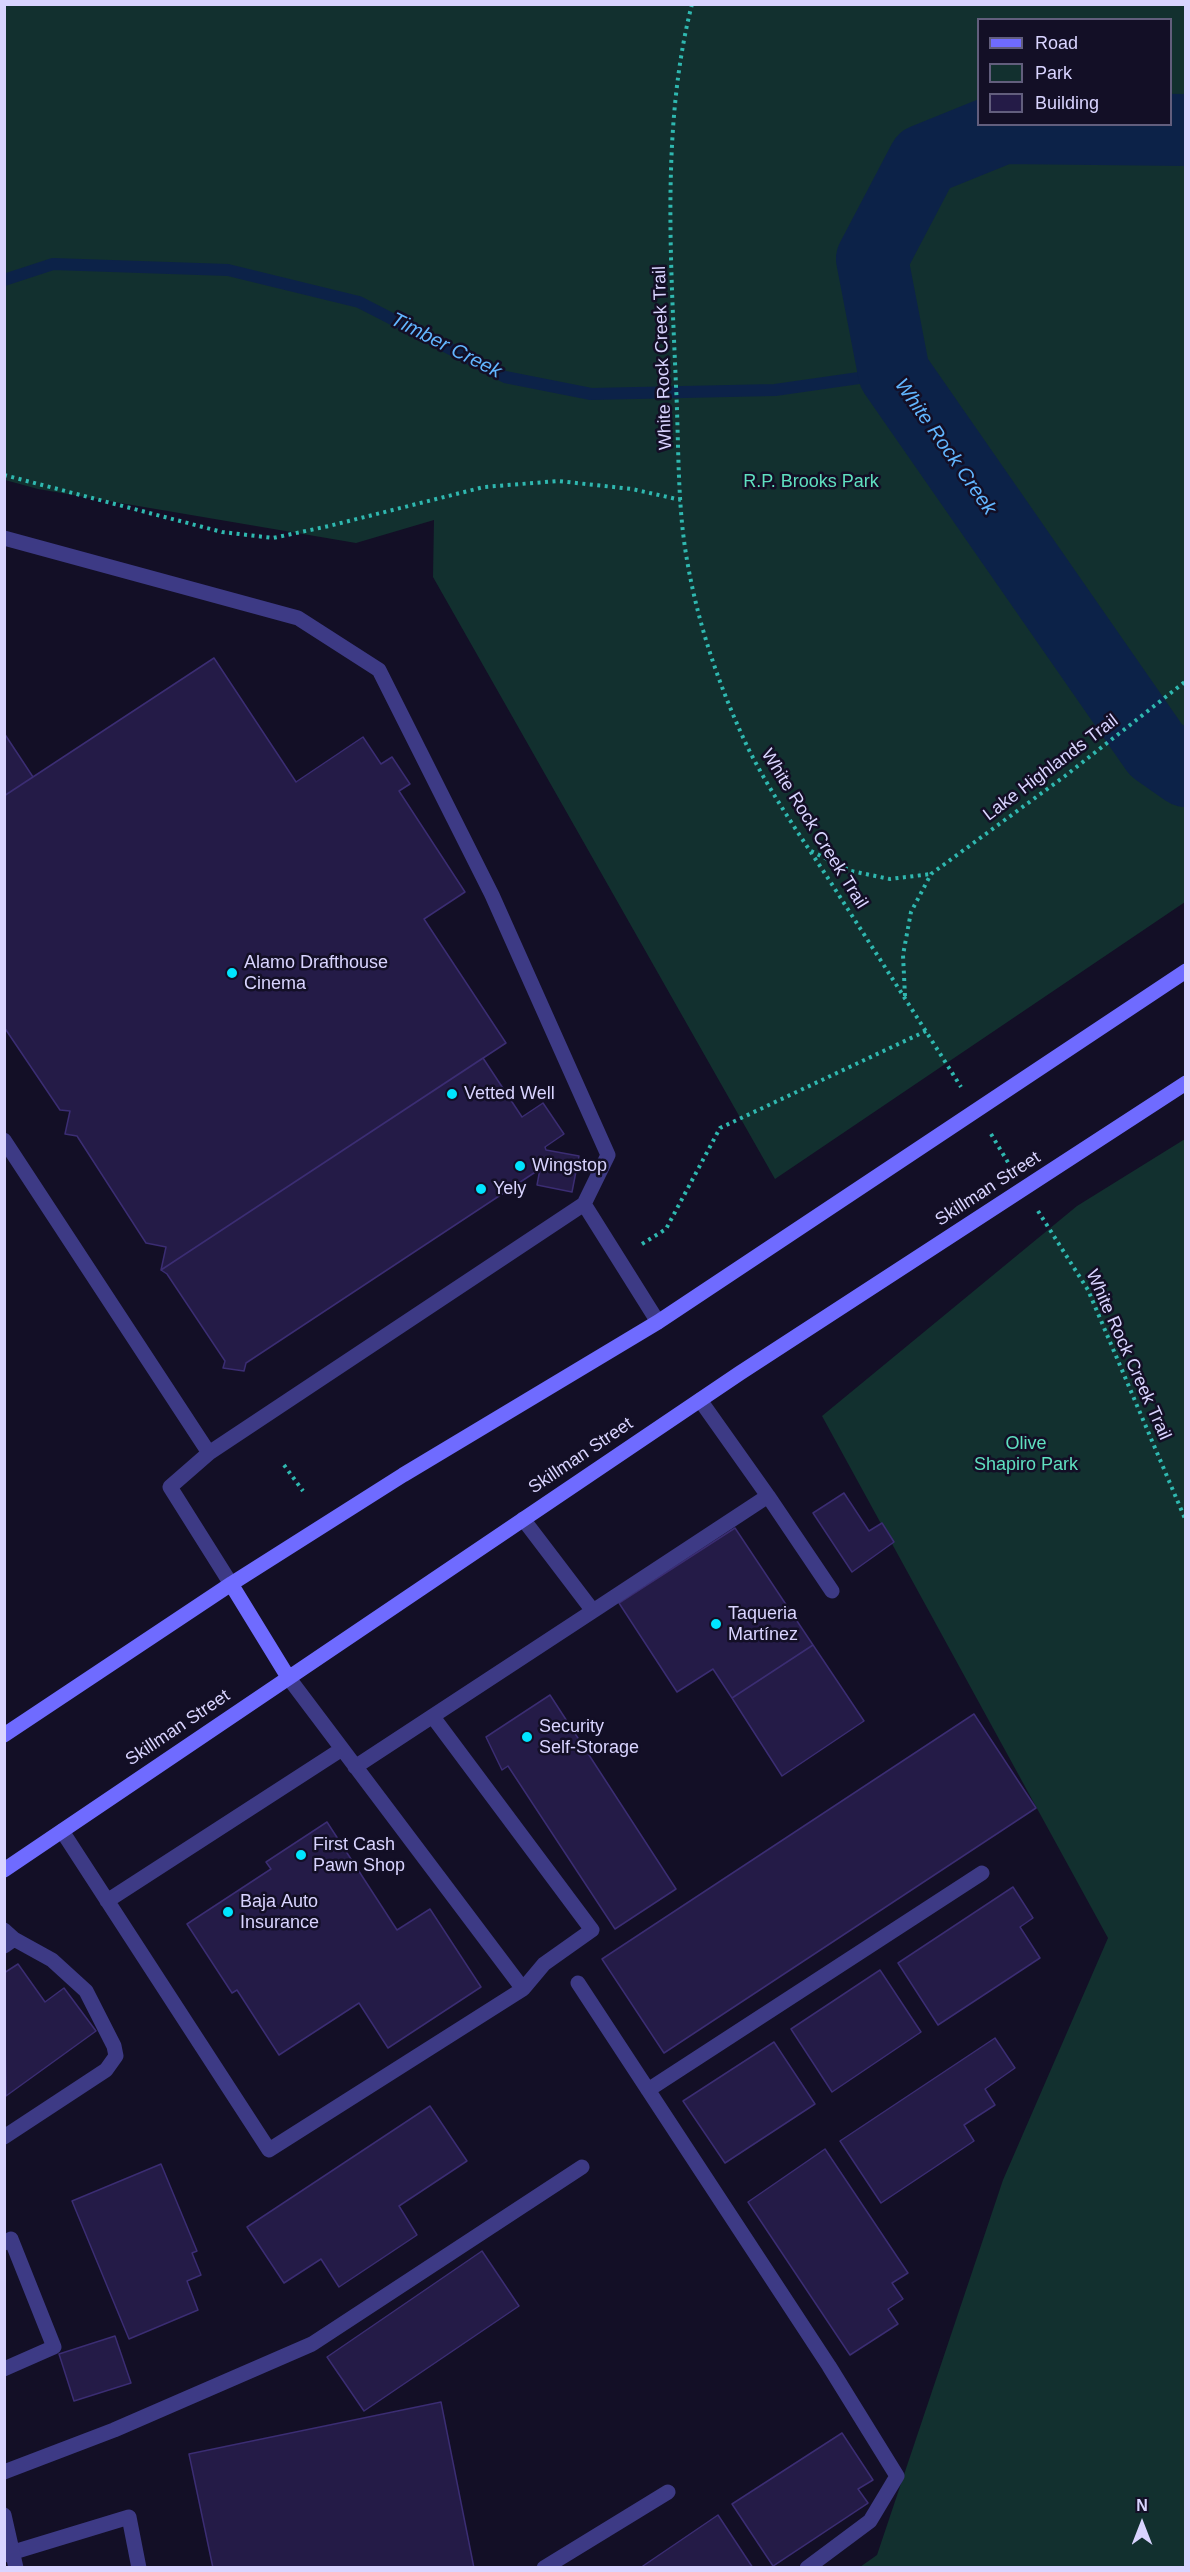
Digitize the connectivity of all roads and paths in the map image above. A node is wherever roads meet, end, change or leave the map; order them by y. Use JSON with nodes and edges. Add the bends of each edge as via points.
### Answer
{"nodes":[{"id":1,"x":692,"y":4,"type":"edge"},
{"id":2,"x":4,"y":475,"type":"edge"},
{"id":3,"x":681,"y":500,"type":"junction"},
{"id":4,"x":4,"y":538,"type":"edge"},
{"id":5,"x":1183,"y":683,"type":"edge"},
{"id":6,"x":810,"y":851,"type":"junction"},
{"id":7,"x":932,"y":874,"type":"junction"},
{"id":8,"x":1185,"y":971,"type":"edge"},
{"id":9,"x":905,"y":997,"type":"junction"},
{"id":10,"x":926,"y":1031,"type":"junction"},
{"id":11,"x":1185,"y":1083,"type":"edge"},
{"id":12,"x":964,"y":1091,"type":"dead end"},
{"id":13,"x":988,"y":1130,"type":"dead end"},
{"id":14,"x":4,"y":1140,"type":"edge"},
{"id":15,"x":1013,"y":1170,"type":"dead end"},
{"id":16,"x":584,"y":1204,"type":"junction"},
{"id":17,"x":1038,"y":1210,"type":"dead end"},
{"id":18,"x":618,"y":1258,"type":"junction"},
{"id":19,"x":658,"y":1322,"type":"junction"},
{"id":20,"x":700,"y":1400,"type":"junction"},
{"id":21,"x":209,"y":1453,"type":"junction"},
{"id":22,"x":284,"y":1465,"type":"dead end"},
{"id":23,"x":303,"y":1491,"type":"dead end"},
{"id":24,"x":768,"y":1496,"type":"junction"},
{"id":25,"x":523,"y":1519,"type":"junction"},
{"id":26,"x":1185,"y":1521,"type":"edge"},
{"id":27,"x":231,"y":1584,"type":"junction"},
{"id":28,"x":832,"y":1590,"type":"dead end"},
{"id":29,"x":593,"y":1611,"type":"junction"},
{"id":30,"x":288,"y":1677,"type":"junction"},
{"id":31,"x":433,"y":1716,"type":"junction"},
{"id":32,"x":4,"y":1735,"type":"edge"},
{"id":33,"x":342,"y":1749,"type":"junction"},
{"id":34,"x":355,"y":1767,"type":"junction"},
{"id":35,"x":62,"y":1831,"type":"junction"},
{"id":36,"x":4,"y":1870,"type":"edge"},
{"id":37,"x":982,"y":1873,"type":"dead end"},
{"id":38,"x":107,"y":1901,"type":"junction"},
{"id":39,"x":8,"y":1938,"type":"edge"},
{"id":40,"x":578,"y":1983,"type":"dead end"},
{"id":41,"x":523,"y":1989,"type":"junction"},
{"id":42,"x":648,"y":2090,"type":"junction"},
{"id":43,"x":4,"y":2137,"type":"edge"},
{"id":44,"x":582,"y":2167,"type":"dead end"},
{"id":45,"x":4,"y":2243,"type":"edge"},
{"id":46,"x":4,"y":2369,"type":"edge"},
{"id":47,"x":4,"y":2472,"type":"edge"},
{"id":48,"x":668,"y":2492,"type":"dead end"},
{"id":49,"x":4,"y":2515,"type":"edge"},
{"id":50,"x":11,"y":2558,"type":"edge"},
{"id":51,"x":139,"y":2568,"type":"edge"},
{"id":52,"x":544,"y":2568,"type":"edge"},
{"id":53,"x":807,"y":2568,"type":"edge"}],
"edges":[{"from":1,"to":3,"type":"path","name":"White Rock Creek Trail","via":[[675,89],[672,150],[672,294]]},
{"from":2,"to":3,"type":"path","via":[[222,532],[273,538],[484,487],[558,481],[632,489]]},
{"from":3,"to":6,"type":"path","name":"White Rock Creek Trail","via":[[697,610],[717,673],[748,748]]},
{"from":4,"to":16,"type":"street","via":[[298,618],[379,670],[492,895],[608,1155]]},
{"from":5,"to":7,"type":"path","name":"Lake Highlands Trail"},
{"from":6,"to":7,"type":"path","name":"Lake Highlands Trail","via":[[851,872],[890,879]]},
{"from":6,"to":9,"type":"path","name":"White Rock Creek Trail"},
{"from":7,"to":9,"type":"path","name":"Lake Highlands Trail","via":[[911,912],[903,955]]},
{"from":8,"to":19,"type":"main road"},
{"from":9,"to":10,"type":"path","name":"White Rock Creek Trail"},
{"from":10,"to":12,"type":"path","name":"White Rock Creek Trail"},
{"from":10,"to":18,"type":"path","via":[[720,1128],[666,1229]]},
{"from":11,"to":20,"type":"main road","name":"Skillman Street"},
{"from":13,"to":15,"type":"path"},
{"from":14,"to":21,"type":"street"},
{"from":16,"to":18,"type":"street"},
{"from":16,"to":21,"type":"street"},
{"from":17,"to":26,"type":"path","name":"White Rock Creek Trail","via":[[1088,1290]]},
{"from":18,"to":19,"type":"street"},
{"from":19,"to":27,"type":"main road"},
{"from":20,"to":24,"type":"street"},
{"from":20,"to":25,"type":"main road","name":"Skillman Street"},
{"from":21,"to":27,"type":"street","via":[[170,1487]]},
{"from":22,"to":23,"type":"path"},
{"from":24,"to":28,"type":"street"},
{"from":24,"to":29,"type":"street"},
{"from":25,"to":29,"type":"street"},
{"from":25,"to":30,"type":"main road","name":"Skillman Street"},
{"from":27,"to":30,"type":"main road"},
{"from":27,"to":32,"type":"main road"},
{"from":29,"to":31,"type":"street"},
{"from":30,"to":33,"type":"street"},
{"from":30,"to":35,"type":"main road","name":"Skillman Street"},
{"from":31,"to":34,"type":"street"},
{"from":31,"to":41,"type":"street","via":[[592,1930],[544,1964]]},
{"from":33,"to":34,"type":"street"},
{"from":33,"to":38,"type":"street"},
{"from":34,"to":41,"type":"street"},
{"from":35,"to":36,"type":"main road","name":"Skillman Street"},
{"from":35,"to":38,"type":"street"},
{"from":37,"to":42,"type":"street"},
{"from":38,"to":41,"type":"street","via":[[269,2150]]},
{"from":39,"to":43,"type":"street","via":[[52,1960],[86,1991],[116,2056],[106,2070]]},
{"from":40,"to":42,"type":"street"},
{"from":42,"to":53,"type":"street","via":[[897,2476],[870,2521]]},
{"from":44,"to":47,"type":"street","via":[[312,2344],[114,2430]]},
{"from":45,"to":46,"type":"street","via":[[11,2239],[54,2347]]},
{"from":48,"to":52,"type":"street"},
{"from":49,"to":50,"type":"street"},
{"from":50,"to":51,"type":"street","via":[[129,2517]]}]}
